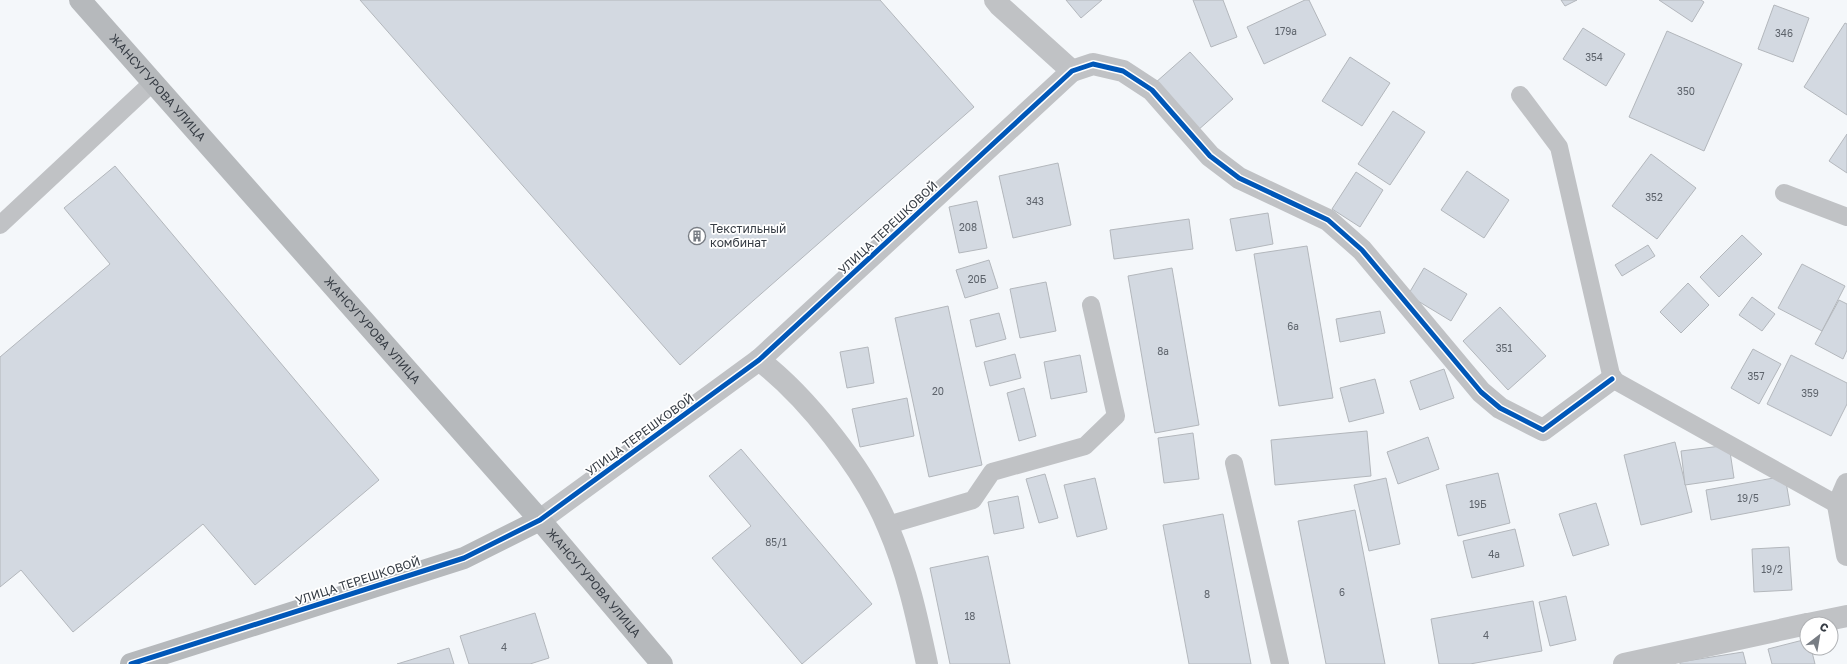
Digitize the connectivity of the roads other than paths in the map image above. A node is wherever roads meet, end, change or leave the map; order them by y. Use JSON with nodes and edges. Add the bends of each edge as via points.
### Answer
{"nodes":[{"id":1,"x":995,"y":0,"type":"edge"},
{"id":2,"x":84,"y":1,"type":"edge"},
{"id":3,"x":1072,"y":71,"type":"junction"},
{"id":4,"x":153,"y":82,"type":"junction"},
{"id":5,"x":1520,"y":95,"type":"dead end"},
{"id":6,"x":1784,"y":193,"type":"dead end"},
{"id":7,"x":1847,"y":217,"type":"edge"},
{"id":8,"x":0,"y":225,"type":"edge"},
{"id":9,"x":1091,"y":305,"type":"dead end"},
{"id":10,"x":759,"y":360,"type":"junction"},
{"id":11,"x":1612,"y":379,"type":"junction"},
{"id":12,"x":1234,"y":463,"type":"dead end"},
{"id":13,"x":1847,"y":484,"type":"edge"},
{"id":14,"x":1838,"y":505,"type":"junction"},
{"id":15,"x":540,"y":520,"type":"junction"},
{"id":16,"x":888,"y":525,"type":"junction"},
{"id":17,"x":1847,"y":555,"type":"edge"},
{"id":18,"x":1799,"y":626,"type":"edge"},
{"id":19,"x":131,"y":664,"type":"edge"},
{"id":20,"x":662,"y":664,"type":"edge"},
{"id":21,"x":927,"y":664,"type":"edge"},
{"id":22,"x":1280,"y":664,"type":"edge"},
{"id":23,"x":1624,"y":664,"type":"edge"}],
"edges":[{"from":1,"to":3,"type":"street"},
{"from":2,"to":4,"type":"street","name":"ЖАНСУГУРОВА УЛИЦА"},
{"from":3,"to":10,"type":"street","name":"УЛИЦА ТЕРЕШКОВОЙ"},
{"from":3,"to":11,"type":"street","via":[[1093,64],[1123,71],[1152,90],[1210,156],[1239,178],[1328,220],[1362,250],[1481,392],[1500,408],[1543,430]]},
{"from":4,"to":8,"type":"lane"},
{"from":4,"to":15,"type":"street","name":"ЖАНСУГУРОВА УЛИЦА"},
{"from":5,"to":11,"type":"lane","via":[[1559,147]]},
{"from":6,"to":7,"type":"lane"},
{"from":9,"to":16,"type":"lane","via":[[1116,416],[1084,446],[992,472],[973,500]]},
{"from":10,"to":15,"type":"street","name":"УЛИЦА ТЕРЕШКОВОЙ"},
{"from":10,"to":16,"type":"street","via":[[780,376],[829,431],[863,479]]},
{"from":11,"to":14,"type":"lane"},
{"from":12,"to":22,"type":"lane"},
{"from":13,"to":14,"type":"street"},
{"from":14,"to":17,"type":"street"},
{"from":15,"to":19,"type":"street","name":"УЛИЦА ТЕРЕШКОВОЙ","via":[[464,558]]},
{"from":15,"to":20,"type":"street","name":"ЖАНСУГУРОВА УЛИЦА"},
{"from":16,"to":21,"type":"street","via":[[902,561]]},
{"from":18,"to":23,"type":"street"}]}
